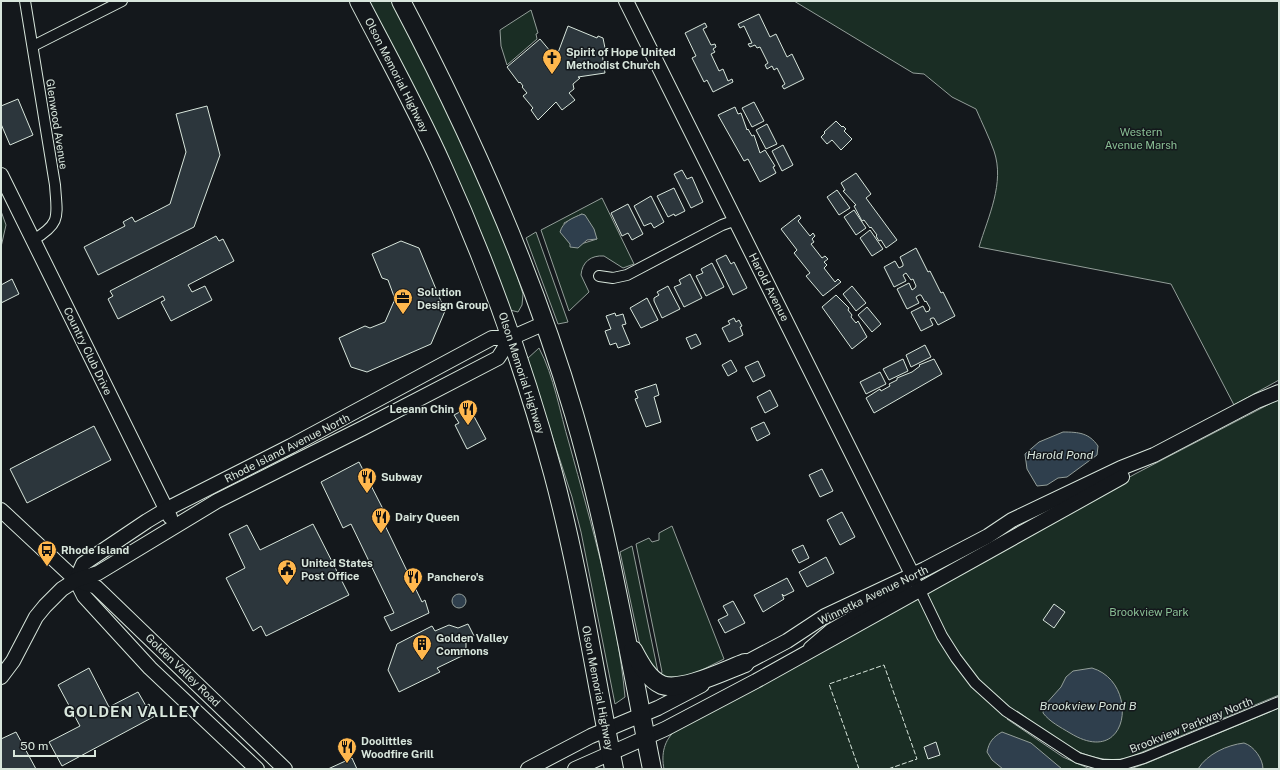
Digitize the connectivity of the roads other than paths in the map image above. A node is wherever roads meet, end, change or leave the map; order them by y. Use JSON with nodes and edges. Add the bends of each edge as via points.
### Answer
{"nodes":[{"id":1,"x":25,"y":1,"type":"edge"},
{"id":2,"x":122,"y":1,"type":"edge"},
{"id":3,"x":359,"y":1,"type":"edge"},
{"id":4,"x":401,"y":1,"type":"edge"},
{"id":5,"x":626,"y":1,"type":"edge"},
{"id":6,"x":33,"y":46,"type":"junction"},
{"id":7,"x":1,"y":175,"type":"edge"},
{"id":8,"x":736,"y":220,"type":"junction"},
{"id":9,"x":33,"y":240,"type":"junction"},
{"id":10,"x":599,"y":276,"type":"dead end"},
{"id":11,"x":545,"y":323,"type":"junction"},
{"id":12,"x":511,"y":338,"type":"junction"},
{"id":13,"x":1279,"y":387,"type":"edge"},
{"id":14,"x":1279,"y":392,"type":"edge"},
{"id":15,"x":1257,"y":402,"type":"junction"},
{"id":16,"x":1154,"y":455,"type":"junction"},
{"id":17,"x":167,"y":509,"type":"junction"},
{"id":18,"x":1,"y":510,"type":"edge"},
{"id":19,"x":175,"y":526,"type":"junction"},
{"id":20,"x":912,"y":574,"type":"junction"},
{"id":21,"x":76,"y":580,"type":"junction"},
{"id":22,"x":920,"y":590,"type":"junction"},
{"id":23,"x":627,"y":639,"type":"junction"},
{"id":24,"x":799,"y":657,"type":"junction"},
{"id":25,"x":745,"y":663,"type":"junction"},
{"id":26,"x":1,"y":677,"type":"edge"},
{"id":27,"x":1279,"y":702,"type":"edge"},
{"id":28,"x":641,"y":716,"type":"junction"},
{"id":29,"x":606,"y":730,"type":"junction"},
{"id":30,"x":645,"y":737,"type":"junction"},
{"id":31,"x":612,"y":760,"type":"edge"},
{"id":32,"x":257,"y":769,"type":"edge"},
{"id":33,"x":285,"y":769,"type":"edge"},
{"id":34,"x":528,"y":769,"type":"edge"},
{"id":35,"x":575,"y":769,"type":"edge"},
{"id":36,"x":652,"y":769,"type":"edge"}],
"edges":[{"from":1,"to":6,"type":"street","name":"Glenwood Avenue"},
{"from":2,"to":6,"type":"street"},
{"from":3,"to":12,"type":"highway","name":"Olson Memorial Highway","via":[[442,164],[471,231]]},
{"from":4,"to":11,"type":"highway","via":[[492,187]]},
{"from":5,"to":8,"type":"street","name":"Harold Avenue"},
{"from":6,"to":9,"type":"street","name":"Glenwood Avenue","via":[[55,185],[57,214],[52,227]]},
{"from":7,"to":9,"type":"street","name":"Country Club Drive"},
{"from":8,"to":10,"type":"street","via":[[627,275],[613,278]]},
{"from":8,"to":20,"type":"street","name":"Harold Avenue"},
{"from":9,"to":17,"type":"street","name":"Country Club Drive"},
{"from":11,"to":12,"type":"street","name":"Rhode Island Avenue North"},
{"from":11,"to":23,"type":"highway","via":[[588,462]]},
{"from":12,"to":17,"type":"street","name":"Rhode Island Avenue North","via":[[492,338]]},
{"from":12,"to":19,"type":"street","name":"Rhode Island Avenue North","via":[[498,358],[217,501]]},
{"from":12,"to":29,"type":"highway","name":"Olson Memorial Highway","via":[[550,461],[566,524]]},
{"from":13,"to":15,"type":"street","name":"Winnetka Avenue North"},
{"from":14,"to":15,"type":"street","name":"Winnetka Avenue North"},
{"from":15,"to":16,"type":"street","name":"Winnetka Avenue North"},
{"from":16,"to":20,"type":"street","name":"Winnetka Avenue North","via":[[1012,520],[988,536]]},
{"from":16,"to":22,"type":"street","name":"Winnetka Avenue North","via":[[1119,478]]},
{"from":17,"to":19,"type":"street","name":"Country Club Drive"},
{"from":17,"to":21,"type":"street","name":"Rhode Island Avenue North","via":[[84,564]]},
{"from":18,"to":21,"type":"street","name":"Golden Valley Road"},
{"from":19,"to":21,"type":"street","name":"Rhode Island Avenue North","via":[[98,573]]},
{"from":20,"to":22,"type":"street","name":"Brookview Parkway North"},
{"from":20,"to":24,"type":"street","via":[[912,580],[907,584],[830,629]]},
{"from":20,"to":25,"type":"street","name":"Winnetka Avenue North","via":[[825,616],[787,641]]},
{"from":21,"to":26,"type":"street","name":"Rhode Island Avenue North","via":[[62,589],[45,606]]},
{"from":21,"to":32,"type":"street","name":"Golden Valley Road","via":[[84,596],[150,668]]},
{"from":21,"to":33,"type":"street","name":"Golden Valley Road","via":[[96,587]]},
{"from":22,"to":24,"type":"street","name":"Winnetka Avenue North"},
{"from":22,"to":27,"type":"street","name":"Brookview Parkway North","via":[[942,636],[975,683],[1006,711],[1064,750],[1089,762],[1112,766],[1144,758]]},
{"from":23,"to":25,"type":"highway","via":[[646,671],[656,681],[669,686],[686,684]]},
{"from":23,"to":28,"type":"highway"},
{"from":24,"to":30,"type":"street","name":"Winnetka Avenue North","via":[[665,729]]},
{"from":25,"to":28,"type":"street","name":"Winnetka Avenue North"},
{"from":28,"to":29,"type":"street","name":"Winnetka Avenue North"},
{"from":28,"to":30,"type":"highway"},
{"from":29,"to":31,"type":"highway","name":"Olson Memorial Highway"},
{"from":29,"to":34,"type":"street","name":"Winnetka Avenue North"},
{"from":30,"to":31,"type":"street","name":"Winnetka Avenue North"},
{"from":30,"to":36,"type":"highway"},
{"from":31,"to":35,"type":"street","name":"Winnetka Avenue North"}]}
